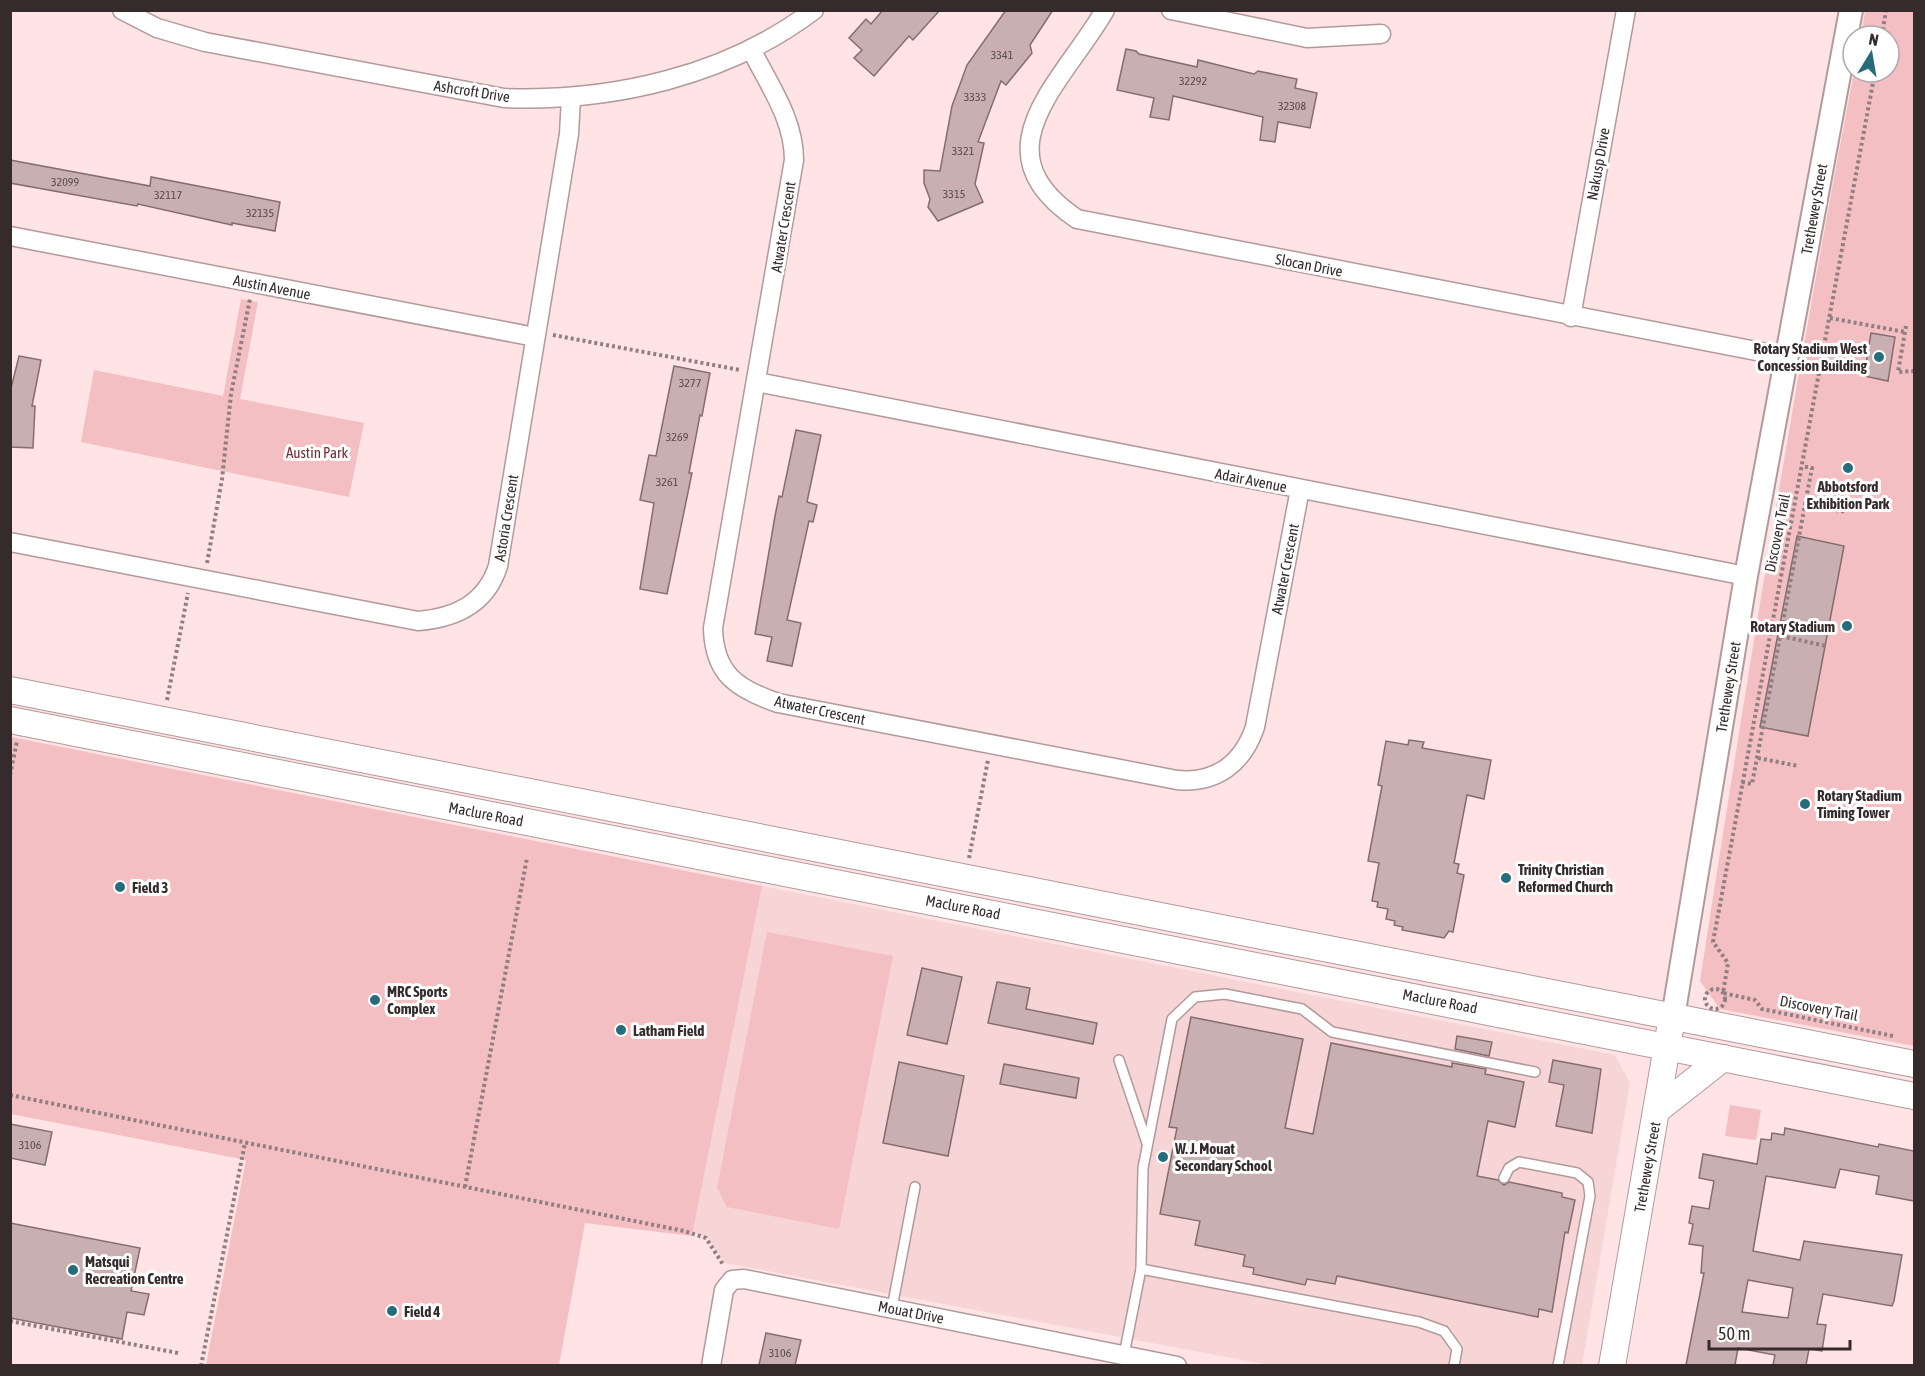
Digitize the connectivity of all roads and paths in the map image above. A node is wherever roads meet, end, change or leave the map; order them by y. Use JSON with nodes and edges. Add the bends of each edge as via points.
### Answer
{"nodes":[{"id":1,"x":122,"y":10,"type":"edge"},
{"id":2,"x":814,"y":10,"type":"edge"},
{"id":3,"x":1105,"y":10,"type":"edge"},
{"id":4,"x":1171,"y":10,"type":"edge"},
{"id":5,"x":1626,"y":10,"type":"edge"},
{"id":6,"x":1851,"y":10,"type":"edge"},
{"id":7,"x":1381,"y":34,"type":"dead end"},
{"id":8,"x":751,"y":49,"type":"junction"},
{"id":9,"x":1873,"y":84,"type":"edge"},
{"id":10,"x":571,"y":98,"type":"junction"},
{"id":11,"x":10,"y":236,"type":"edge"},
{"id":12,"x":253,"y":283,"type":"junction"},
{"id":13,"x":1571,"y":317,"type":"junction"},
{"id":14,"x":1830,"y":318,"type":"junction"},
{"id":15,"x":1906,"y":326,"type":"dead end"},
{"id":16,"x":1905,"y":332,"type":"junction"},
{"id":17,"x":535,"y":334,"type":"junction"},
{"id":18,"x":1787,"y":357,"type":"junction"},
{"id":19,"x":1914,"y":371,"type":"edge"},
{"id":20,"x":758,"y":378,"type":"junction"},
{"id":21,"x":1802,"y":466,"type":"junction"},
{"id":22,"x":1300,"y":489,"type":"junction"},
{"id":23,"x":1806,"y":504,"type":"junction"},
{"id":24,"x":1846,"y":512,"type":"dead end"},
{"id":25,"x":10,"y":542,"type":"edge"},
{"id":26,"x":1746,"y":576,"type":"junction"},
{"id":27,"x":197,"y":579,"type":"junction"},
{"id":28,"x":1781,"y":636,"type":"junction"},
{"id":29,"x":1826,"y":646,"type":"dead end"},
{"id":30,"x":10,"y":690,"type":"edge"},
{"id":31,"x":16,"y":721,"type":"edge"},
{"id":32,"x":162,"y":721,"type":"junction"},
{"id":33,"x":991,"y":744,"type":"junction"},
{"id":34,"x":1758,"y":758,"type":"junction"},
{"id":35,"x":1798,"y":766,"type":"dead end"},
{"id":36,"x":10,"y":775,"type":"edge"},
{"id":37,"x":1742,"y":782,"type":"junction"},
{"id":38,"x":527,"y":858,"type":"dead end"},
{"id":39,"x":964,"y":878,"type":"junction"},
{"id":40,"x":1723,"y":993,"type":"junction"},
{"id":41,"x":1673,"y":1017,"type":"junction"},
{"id":42,"x":1897,"y":1038,"type":"dead end"},
{"id":43,"x":1667,"y":1046,"type":"junction"},
{"id":44,"x":1723,"y":1058,"type":"junction"},
{"id":45,"x":1119,"y":1060,"type":"dead end"},
{"id":46,"x":1914,"y":1064,"type":"edge"},
{"id":47,"x":1535,"y":1072,"type":"dead end"},
{"id":48,"x":10,"y":1095,"type":"edge"},
{"id":49,"x":1914,"y":1096,"type":"edge"},
{"id":50,"x":1657,"y":1110,"type":"junction"},
{"id":51,"x":245,"y":1143,"type":"junction"},
{"id":52,"x":1147,"y":1145,"type":"junction"},
{"id":53,"x":1504,"y":1178,"type":"dead end"},
{"id":54,"x":465,"y":1187,"type":"junction"},
{"id":55,"x":915,"y":1187,"type":"dead end"},
{"id":56,"x":1141,"y":1269,"type":"junction"},
{"id":57,"x":732,"y":1280,"type":"junction"},
{"id":58,"x":892,"y":1308,"type":"junction"},
{"id":59,"x":10,"y":1321,"type":"edge"},
{"id":60,"x":178,"y":1353,"type":"dead end"},
{"id":61,"x":1124,"y":1355,"type":"junction"},
{"id":62,"x":201,"y":1365,"type":"edge"},
{"id":63,"x":711,"y":1365,"type":"edge"},
{"id":64,"x":1178,"y":1365,"type":"edge"},
{"id":65,"x":1454,"y":1365,"type":"edge"},
{"id":66,"x":1558,"y":1365,"type":"edge"},
{"id":67,"x":1612,"y":1365,"type":"edge"}],
"edges":[{"from":1,"to":10,"type":"street","name":"Ashcroft Drive","via":[[158,28],[205,42],[504,98]]},
{"from":2,"to":8,"type":"street","name":"Ashcroft Drive"},
{"from":3,"to":13,"type":"street","name":"Slocan Drive","via":[[1037,115],[1028,140],[1035,180],[1056,205],[1077,219]]},
{"from":4,"to":7,"type":"street","via":[[1307,38]]},
{"from":5,"to":13,"type":"street","name":"Nakusp Drive"},
{"from":6,"to":18,"type":"street","name":"Trethewey Street"},
{"from":8,"to":10,"type":"street","name":"Ashcroft Drive","via":[[651,84]]},
{"from":8,"to":20,"type":"street","name":"Atwater Crescent","via":[[789,122],[794,140]]},
{"from":9,"to":14,"type":"path","name":"Discovery Trail"},
{"from":10,"to":17,"type":"street","name":"Astoria Crescent","via":[[569,134]]},
{"from":11,"to":12,"type":"street","name":"Austin Avenue"},
{"from":12,"to":17,"type":"street","name":"Austin Avenue"},
{"from":12,"to":27,"type":"path","via":[[231,394],[222,480]]},
{"from":13,"to":18,"type":"street","name":"Slocan Drive"},
{"from":14,"to":16,"type":"path"},
{"from":14,"to":21,"type":"path","name":"Discovery Trail"},
{"from":15,"to":16,"type":"path"},
{"from":16,"to":19,"type":"path","via":[[1898,372]]},
{"from":17,"to":20,"type":"path"},
{"from":17,"to":27,"type":"street","name":"Astoria Crescent","via":[[498,566],[486,592],[471,605],[440,619],[418,621]]},
{"from":18,"to":26,"type":"street","name":"Trethewey Street"},
{"from":20,"to":22,"type":"street","name":"Adair Avenue"},
{"from":20,"to":33,"type":"street","name":"Atwater Crescent","via":[[714,628],[714,645],[723,670],[745,689],[778,703]]},
{"from":21,"to":23,"type":"path","via":[[1812,468]]},
{"from":21,"to":37,"type":"path","name":"Discovery Trail"},
{"from":22,"to":26,"type":"street","name":"Adair Avenue"},
{"from":22,"to":33,"type":"street","name":"Atwater Crescent","via":[[1255,727],[1236,762],[1209,778],[1191,782]]},
{"from":23,"to":24,"type":"path"},
{"from":23,"to":28,"type":"path"},
{"from":25,"to":27,"type":"street","name":"Astoria Crescent"},
{"from":26,"to":41,"type":"street","name":"Trethewey Street"},
{"from":27,"to":32,"type":"path"},
{"from":28,"to":29,"type":"path"},
{"from":28,"to":34,"type":"path"},
{"from":30,"to":32,"type":"main road","name":"Maclure Road"},
{"from":31,"to":36,"type":"path"},
{"from":31,"to":43,"type":"main road","name":"Maclure Road"},
{"from":32,"to":39,"type":"main road","name":"Maclure Road"},
{"from":33,"to":39,"type":"path"},
{"from":34,"to":35,"type":"path"},
{"from":34,"to":37,"type":"path","via":[[1752,784]]},
{"from":37,"to":40,"type":"path","name":"Discovery Trail","via":[[1713,942],[1728,963]]},
{"from":38,"to":54,"type":"path"},
{"from":39,"to":41,"type":"main road","name":"Maclure Road"},
{"from":40,"to":40,"type":"path","via":[[1725,1002],[1720,1008],[1708,1007],[1708,992],[1714,989]]},
{"from":40,"to":42,"type":"path","name":"Discovery Trail","via":[[1755,1000],[1762,1009]]},
{"from":41,"to":43,"type":"main road","name":"Trethewey Street"},
{"from":41,"to":46,"type":"main road","name":"Maclure Road"},
{"from":43,"to":44,"type":"main road","name":"Maclure Road"},
{"from":43,"to":50,"type":"main road","name":"Trethewey Street"},
{"from":44,"to":49,"type":"main road","name":"Maclure Road"},
{"from":44,"to":50,"type":"main road"},
{"from":45,"to":52,"type":"lane"},
{"from":47,"to":52,"type":"lane","via":[[1332,1032],[1302,1009],[1225,994],[1195,998],[1172,1018]]},
{"from":48,"to":51,"type":"path"},
{"from":50,"to":67,"type":"main road","name":"Trethewey Street"},
{"from":51,"to":54,"type":"path"},
{"from":51,"to":62,"type":"path"},
{"from":52,"to":56,"type":"lane"},
{"from":53,"to":66,"type":"lane","via":[[1509,1168],[1519,1162],[1577,1173],[1588,1182],[1590,1196]]},
{"from":54,"to":57,"type":"path","via":[[706,1238]]},
{"from":55,"to":58,"type":"lane"},
{"from":56,"to":61,"type":"lane"},
{"from":56,"to":65,"type":"lane","via":[[1419,1322],[1444,1330],[1457,1348]]},
{"from":57,"to":58,"type":"street","name":"Mouat Drive","via":[[744,1279]]},
{"from":57,"to":63,"type":"street","via":[[724,1290]]},
{"from":58,"to":61,"type":"street","name":"Mouat Drive"},
{"from":59,"to":60,"type":"path"},
{"from":61,"to":64,"type":"street","name":"Mouat Drive"}]}
